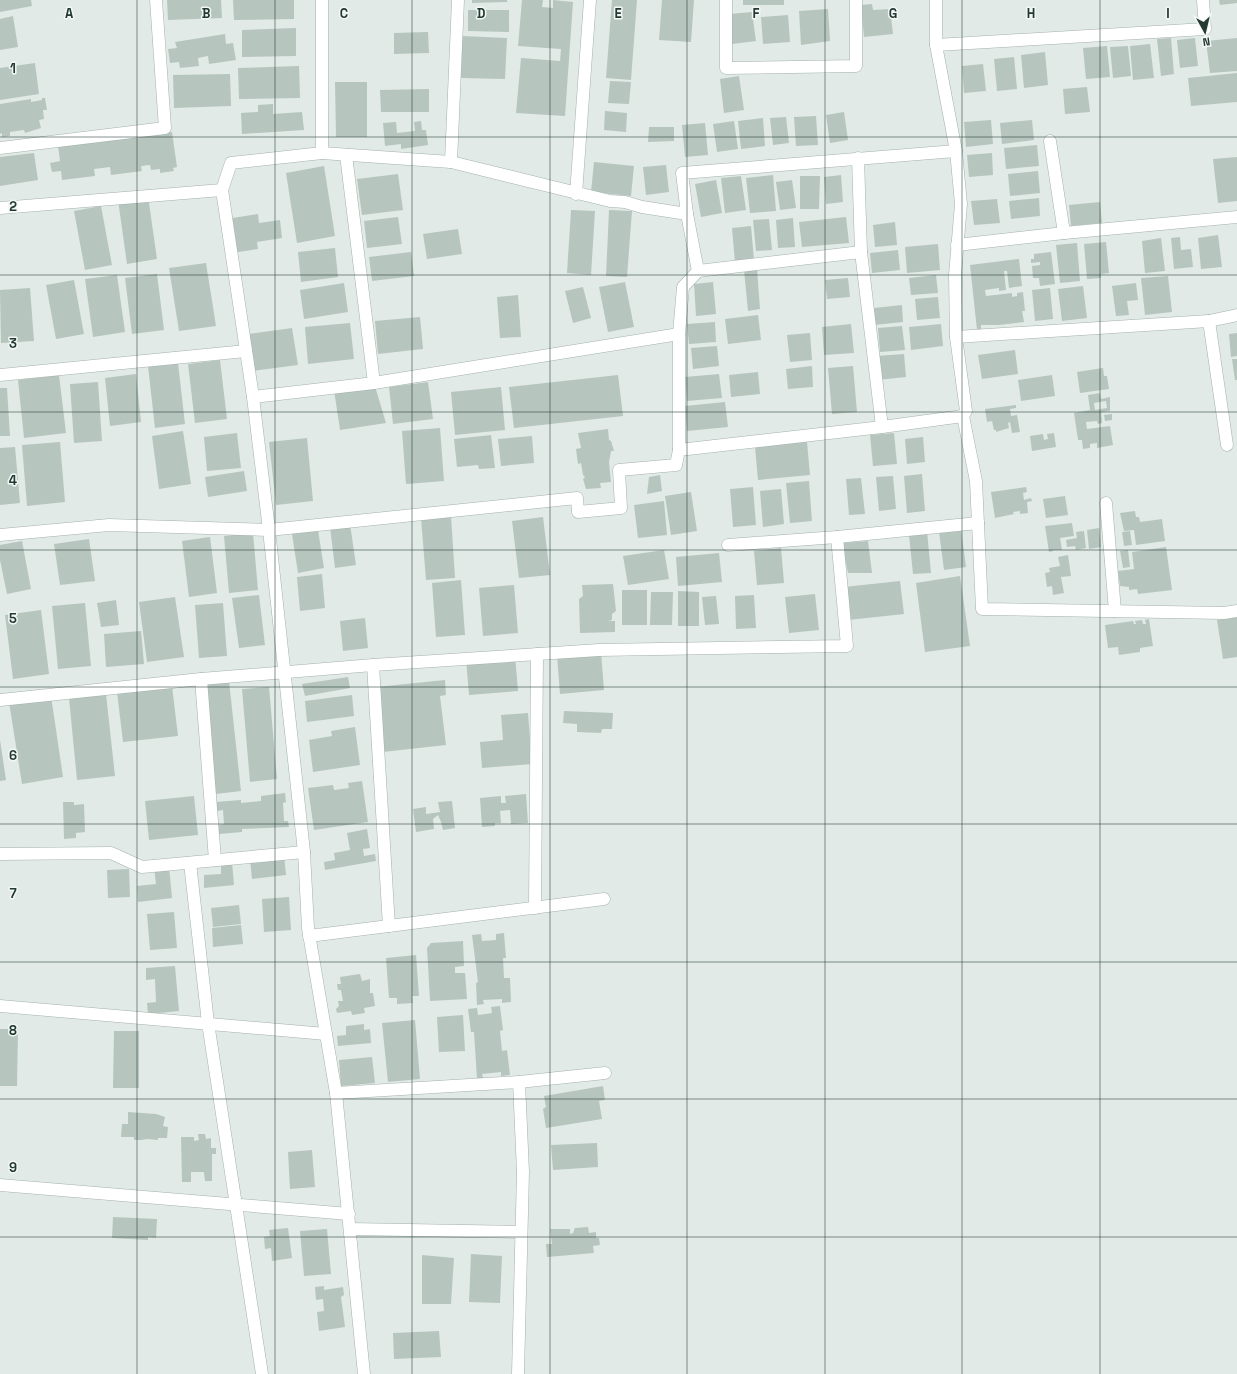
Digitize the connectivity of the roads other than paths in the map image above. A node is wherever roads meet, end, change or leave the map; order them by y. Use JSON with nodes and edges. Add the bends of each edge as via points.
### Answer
{"nodes":[{"id":1,"x":156,"y":0,"type":"edge"},
{"id":2,"x":322,"y":0,"type":"edge"},
{"id":3,"x":458,"y":0,"type":"edge"},
{"id":4,"x":590,"y":0,"type":"edge"},
{"id":5,"x":726,"y":0,"type":"edge"},
{"id":6,"x":856,"y":0,"type":"edge"},
{"id":7,"x":936,"y":0,"type":"edge"},
{"id":8,"x":1203,"y":0,"type":"edge"},
{"id":9,"x":936,"y":45,"type":"junction"},
{"id":10,"x":1050,"y":141,"type":"dead end"},
{"id":11,"x":0,"y":148,"type":"edge"},
{"id":12,"x":956,"y":151,"type":"junction"},
{"id":13,"x":322,"y":153,"type":"junction"},
{"id":14,"x":346,"y":155,"type":"junction"},
{"id":15,"x":858,"y":158,"type":"junction"},
{"id":16,"x":451,"y":162,"type":"junction"},
{"id":17,"x":222,"y":190,"type":"junction"},
{"id":18,"x":576,"y":194,"type":"junction"},
{"id":19,"x":0,"y":208,"type":"edge"},
{"id":20,"x":687,"y":214,"type":"junction"},
{"id":21,"x":1237,"y":217,"type":"edge"},
{"id":22,"x":1064,"y":233,"type":"junction"},
{"id":23,"x":958,"y":245,"type":"junction"},
{"id":24,"x":861,"y":252,"type":"junction"},
{"id":25,"x":698,"y":271,"type":"junction"},
{"id":26,"x":1237,"y":315,"type":"edge"},
{"id":27,"x":1209,"y":321,"type":"junction"},
{"id":28,"x":679,"y":334,"type":"junction"},
{"id":29,"x":956,"y":337,"type":"junction"},
{"id":30,"x":246,"y":350,"type":"junction"},
{"id":31,"x":0,"y":375,"type":"edge"},
{"id":32,"x":374,"y":383,"type":"junction"},
{"id":33,"x":253,"y":397,"type":"junction"},
{"id":34,"x":963,"y":416,"type":"junction"},
{"id":35,"x":882,"y":428,"type":"junction"},
{"id":36,"x":1227,"y":445,"type":"dead end"},
{"id":37,"x":679,"y":450,"type":"junction"},
{"id":38,"x":1106,"y":503,"type":"dead end"},
{"id":39,"x":978,"y":523,"type":"junction"},
{"id":40,"x":270,"y":530,"type":"junction"},
{"id":41,"x":0,"y":535,"type":"edge"},
{"id":42,"x":837,"y":537,"type":"junction"},
{"id":43,"x":728,"y":545,"type":"dead end"},
{"id":44,"x":1115,"y":611,"type":"junction"},
{"id":45,"x":1237,"y":611,"type":"edge"},
{"id":46,"x":536,"y":654,"type":"junction"},
{"id":47,"x":373,"y":664,"type":"junction"},
{"id":48,"x":284,"y":672,"type":"junction"},
{"id":49,"x":201,"y":679,"type":"junction"},
{"id":50,"x":0,"y":700,"type":"edge"},
{"id":51,"x":304,"y":852,"type":"junction"},
{"id":52,"x":0,"y":854,"type":"edge"},
{"id":53,"x":215,"y":860,"type":"junction"},
{"id":54,"x":190,"y":863,"type":"junction"},
{"id":55,"x":604,"y":899,"type":"dead end"},
{"id":56,"x":535,"y":908,"type":"junction"},
{"id":57,"x":389,"y":926,"type":"junction"},
{"id":58,"x":309,"y":936,"type":"junction"},
{"id":59,"x":0,"y":1006,"type":"edge"},
{"id":60,"x":208,"y":1023,"type":"junction"},
{"id":61,"x":326,"y":1034,"type":"junction"},
{"id":62,"x":604,"y":1073,"type":"dead end"},
{"id":63,"x":519,"y":1082,"type":"junction"},
{"id":64,"x":336,"y":1093,"type":"junction"},
{"id":65,"x":0,"y":1185,"type":"edge"},
{"id":66,"x":236,"y":1204,"type":"junction"},
{"id":67,"x":348,"y":1214,"type":"junction"},
{"id":68,"x":350,"y":1229,"type":"junction"},
{"id":69,"x":520,"y":1232,"type":"junction"},
{"id":70,"x":262,"y":1374,"type":"edge"},
{"id":71,"x":364,"y":1374,"type":"edge"},
{"id":72,"x":518,"y":1374,"type":"edge"}],
"edges":[{"from":1,"to":11,"type":"street","via":[[165,128]]},
{"from":2,"to":13,"type":"street"},
{"from":3,"to":16,"type":"street"},
{"from":4,"to":18,"type":"street"},
{"from":5,"to":6,"type":"street","via":[[726,68],[856,66]]},
{"from":7,"to":9,"type":"street"},
{"from":8,"to":9,"type":"street","via":[[1205,29]]},
{"from":9,"to":12,"type":"street"},
{"from":10,"to":22,"type":"street"},
{"from":12,"to":15,"type":"street"},
{"from":12,"to":23,"type":"street","via":[[961,204]]},
{"from":13,"to":14,"type":"street"},
{"from":13,"to":17,"type":"street","via":[[231,162]]},
{"from":14,"to":16,"type":"street"},
{"from":14,"to":32,"type":"street"},
{"from":15,"to":20,"type":"street","via":[[682,173]]},
{"from":15,"to":24,"type":"street"},
{"from":16,"to":18,"type":"street"},
{"from":17,"to":19,"type":"street"},
{"from":17,"to":30,"type":"street"},
{"from":18,"to":20,"type":"street"},
{"from":20,"to":25,"type":"street"},
{"from":21,"to":22,"type":"street"},
{"from":22,"to":23,"type":"street"},
{"from":23,"to":29,"type":"street","via":[[955,275]]},
{"from":24,"to":25,"type":"street"},
{"from":24,"to":35,"type":"street"},
{"from":25,"to":28,"type":"street","via":[[683,287]]},
{"from":26,"to":27,"type":"street"},
{"from":27,"to":29,"type":"street"},
{"from":27,"to":36,"type":"street"},
{"from":28,"to":32,"type":"street"},
{"from":28,"to":37,"type":"street"},
{"from":29,"to":34,"type":"street","via":[[966,411]]},
{"from":30,"to":31,"type":"street"},
{"from":30,"to":33,"type":"street"},
{"from":32,"to":33,"type":"street"},
{"from":33,"to":40,"type":"street"},
{"from":34,"to":35,"type":"street"},
{"from":34,"to":39,"type":"street","via":[[976,481]]},
{"from":35,"to":37,"type":"street"},
{"from":37,"to":40,"type":"street","via":[[676,465],[619,470],[621,508],[578,512],[577,498]]},
{"from":38,"to":44,"type":"street"},
{"from":39,"to":42,"type":"street"},
{"from":39,"to":44,"type":"street","via":[[982,609]]},
{"from":40,"to":41,"type":"street","via":[[109,525]]},
{"from":40,"to":48,"type":"street"},
{"from":42,"to":43,"type":"street"},
{"from":42,"to":46,"type":"street","via":[[847,646],[606,650]]},
{"from":44,"to":45,"type":"street"},
{"from":46,"to":47,"type":"street"},
{"from":46,"to":56,"type":"street"},
{"from":47,"to":48,"type":"street"},
{"from":47,"to":57,"type":"street"},
{"from":48,"to":49,"type":"street"},
{"from":48,"to":51,"type":"street"},
{"from":49,"to":50,"type":"street"},
{"from":49,"to":53,"type":"street"},
{"from":51,"to":53,"type":"street"},
{"from":51,"to":58,"type":"street"},
{"from":52,"to":54,"type":"street","via":[[111,853],[142,867]]},
{"from":53,"to":54,"type":"street"},
{"from":54,"to":60,"type":"street"},
{"from":55,"to":56,"type":"street"},
{"from":56,"to":57,"type":"street"},
{"from":57,"to":58,"type":"street"},
{"from":58,"to":61,"type":"street"},
{"from":59,"to":60,"type":"street"},
{"from":60,"to":61,"type":"street"},
{"from":60,"to":66,"type":"street"},
{"from":61,"to":64,"type":"street"},
{"from":62,"to":63,"type":"street"},
{"from":63,"to":64,"type":"street"},
{"from":63,"to":69,"type":"street","via":[[523,1172]]},
{"from":64,"to":67,"type":"street"},
{"from":65,"to":66,"type":"street"},
{"from":66,"to":67,"type":"street"},
{"from":66,"to":70,"type":"street"},
{"from":67,"to":68,"type":"street"},
{"from":68,"to":69,"type":"street"},
{"from":68,"to":71,"type":"street"},
{"from":69,"to":72,"type":"street"}]}
